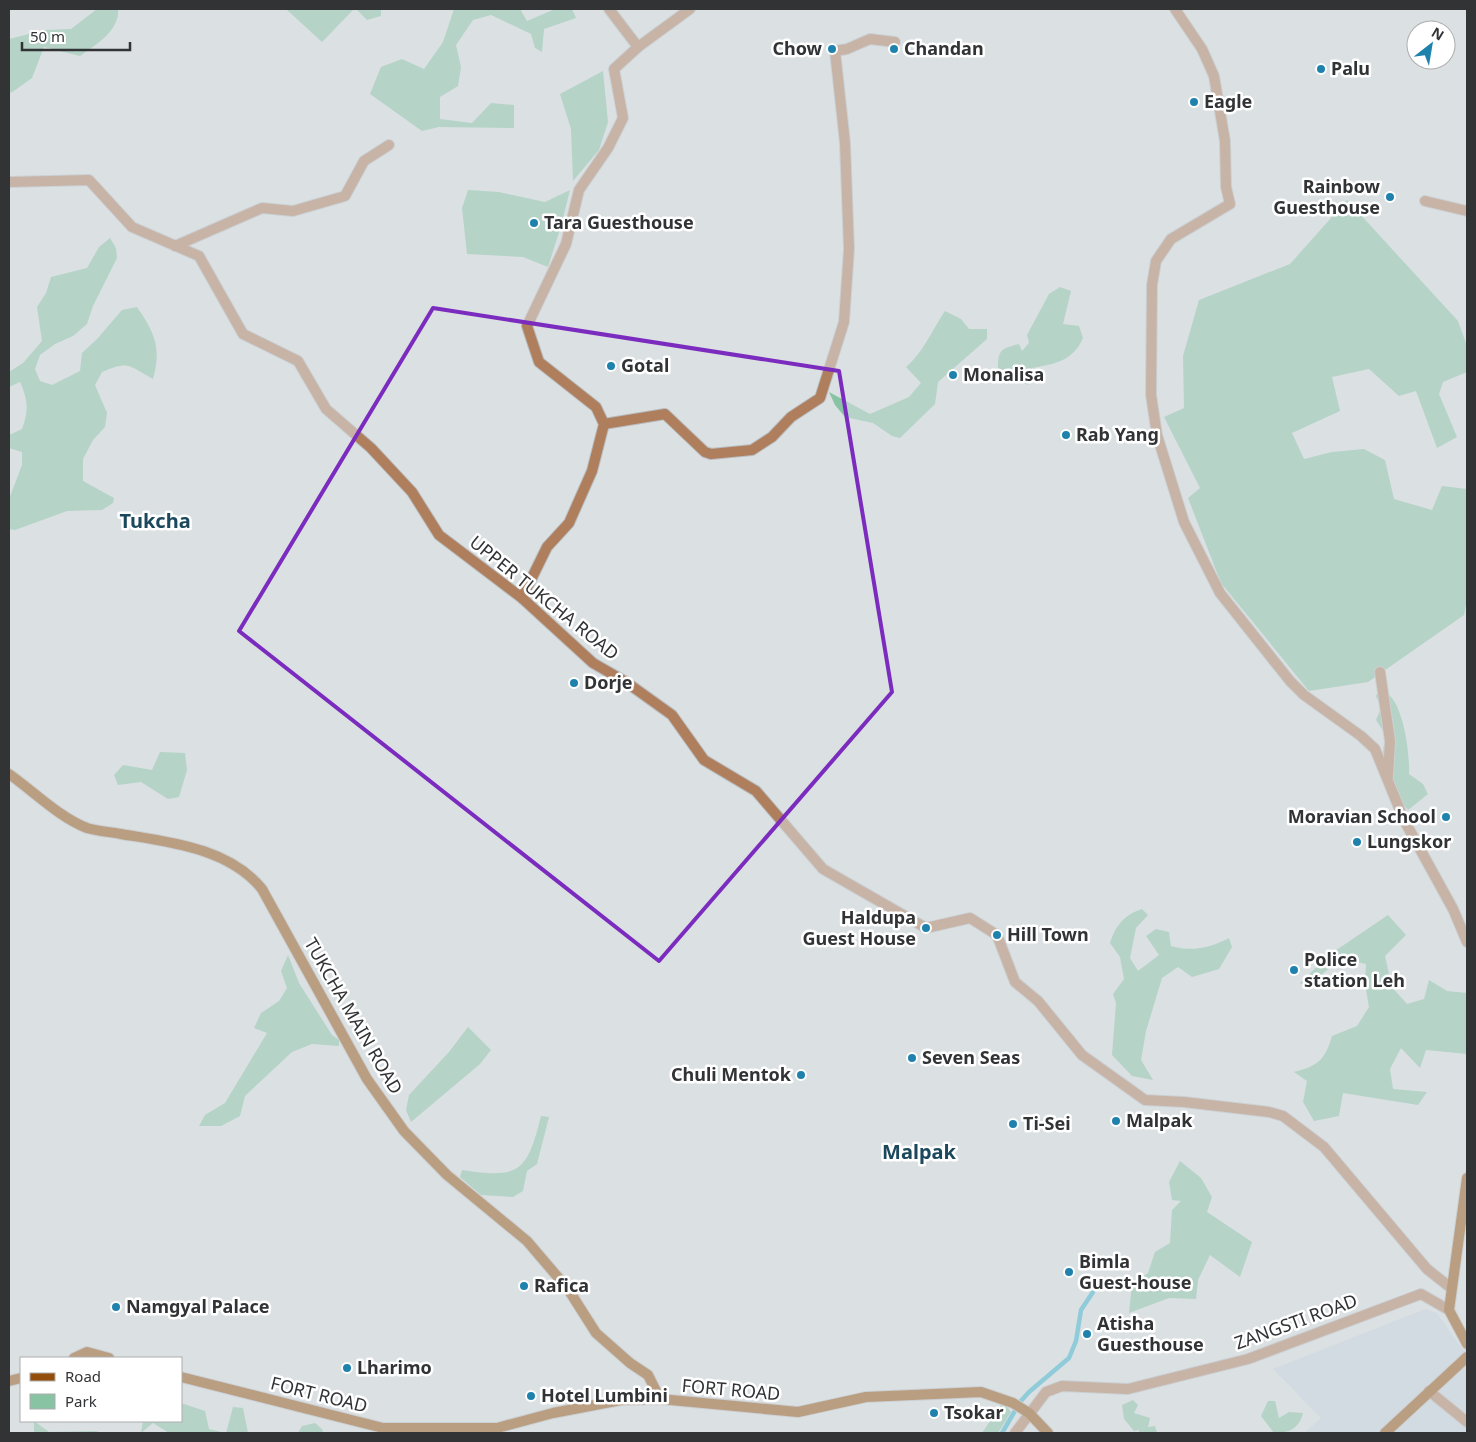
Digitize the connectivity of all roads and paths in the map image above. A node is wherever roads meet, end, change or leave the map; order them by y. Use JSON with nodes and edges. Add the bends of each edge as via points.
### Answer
{"nodes":[{"id":1,"x":609,"y":9,"type":"edge"},
{"id":2,"x":690,"y":9,"type":"edge"},
{"id":3,"x":1175,"y":9,"type":"edge"},
{"id":4,"x":895,"y":42,"type":"dead end"},
{"id":5,"x":638,"y":47,"type":"junction"},
{"id":6,"x":389,"y":145,"type":"dead end"},
{"id":7,"x":9,"y":182,"type":"edge"},
{"id":8,"x":1425,"y":201,"type":"dead end"},
{"id":9,"x":1467,"y":211,"type":"edge"},
{"id":10,"x":175,"y":246,"type":"junction"},
{"id":11,"x":604,"y":424,"type":"junction"},
{"id":12,"x":522,"y":598,"type":"junction"},
{"id":13,"x":1380,"y":672,"type":"dead end"},
{"id":14,"x":9,"y":774,"type":"edge"},
{"id":15,"x":1387,"y":780,"type":"junction"},
{"id":16,"x":1467,"y":942,"type":"edge"},
{"id":17,"x":1467,"y":1178,"type":"edge"},
{"id":18,"x":1451,"y":1288,"type":"junction"},
{"id":19,"x":1449,"y":1310,"type":"junction"},
{"id":20,"x":1467,"y":1344,"type":"edge"},
{"id":21,"x":76,"y":1357,"type":"edge"},
{"id":22,"x":105,"y":1357,"type":"edge"},
{"id":23,"x":1467,"y":1357,"type":"edge"},
{"id":24,"x":182,"y":1377,"type":"edge"},
{"id":25,"x":1429,"y":1391,"type":"junction"},
{"id":26,"x":660,"y":1400,"type":"junction"},
{"id":27,"x":1021,"y":1408,"type":"junction"},
{"id":28,"x":1467,"y":1422,"type":"edge"},
{"id":29,"x":1015,"y":1433,"type":"edge"},
{"id":30,"x":1048,"y":1433,"type":"edge"},
{"id":31,"x":1385,"y":1433,"type":"edge"}],
"edges":[{"from":1,"to":5,"type":"street"},
{"from":2,"to":5,"type":"street"},
{"from":3,"to":15,"type":"street","via":[[1202,49],[1214,76],[1225,141],[1226,188],[1230,204],[1171,239],[1156,261],[1152,284],[1151,395],[1157,435],[1186,528],[1220,593],[1297,688],[1375,749]]},
{"from":4,"to":11,"type":"street","via":[[870,39],[835,51],[845,142],[848,249],[844,322],[820,398],[791,417],[772,437],[752,450],[705,452],[665,414]]},
{"from":5,"to":11,"type":"street","via":[[614,69],[623,118],[608,148],[579,190],[566,244],[527,326],[539,362],[596,408]]},
{"from":6,"to":10,"type":"street","via":[[364,161],[345,196],[293,211],[262,208]]},
{"from":7,"to":10,"type":"street","name":"UPPER TUKCHA ROAD","via":[[89,180],[132,227]]},
{"from":8,"to":9,"type":"street"},
{"from":10,"to":12,"type":"street","name":"UPPER TUKCHA ROAD","via":[[199,256],[243,334],[298,362],[326,409],[371,448],[412,492],[438,535]]},
{"from":11,"to":12,"type":"street","via":[[592,472],[570,523],[547,547]]},
{"from":12,"to":18,"type":"street","name":"UPPER TUKCHA ROAD","via":[[593,663],[626,682],[672,716],[704,760],[756,790],[823,870],[926,928],[970,918],[997,935],[1015,982],[1038,1001],[1082,1055],[1145,1100],[1283,1116],[1324,1147],[1427,1270]]},
{"from":13,"to":15,"type":"street","via":[[1390,740]]},
{"from":14,"to":26,"type":"street","name":"TUKCHA MAIN ROAD","via":[[86,828],[174,843],[220,857],[252,876],[367,1078],[404,1131],[447,1175],[527,1241],[568,1289],[596,1333],[648,1375]]},
{"from":15,"to":16,"type":"street"},
{"from":17,"to":18,"type":"street"},
{"from":18,"to":19,"type":"street"},
{"from":19,"to":20,"type":"street"},
{"from":19,"to":27,"type":"street","name":"ZANGSTI ROAD","via":[[1421,1294],[1248,1359],[1128,1389],[1062,1386]]},
{"from":21,"to":22,"type":"street","via":[[87,1352]]},
{"from":23,"to":25,"type":"street"},
{"from":24,"to":26,"type":"street","name":"FORT ROAD","via":[[383,1428],[497,1428],[621,1400]]},
{"from":25,"to":28,"type":"street"},
{"from":25,"to":31,"type":"street"},
{"from":26,"to":27,"type":"street","name":"FORT ROAD","via":[[798,1412],[866,1397],[981,1392]]},
{"from":27,"to":29,"type":"street"},
{"from":27,"to":30,"type":"street","name":"FORT ROAD"}]}
